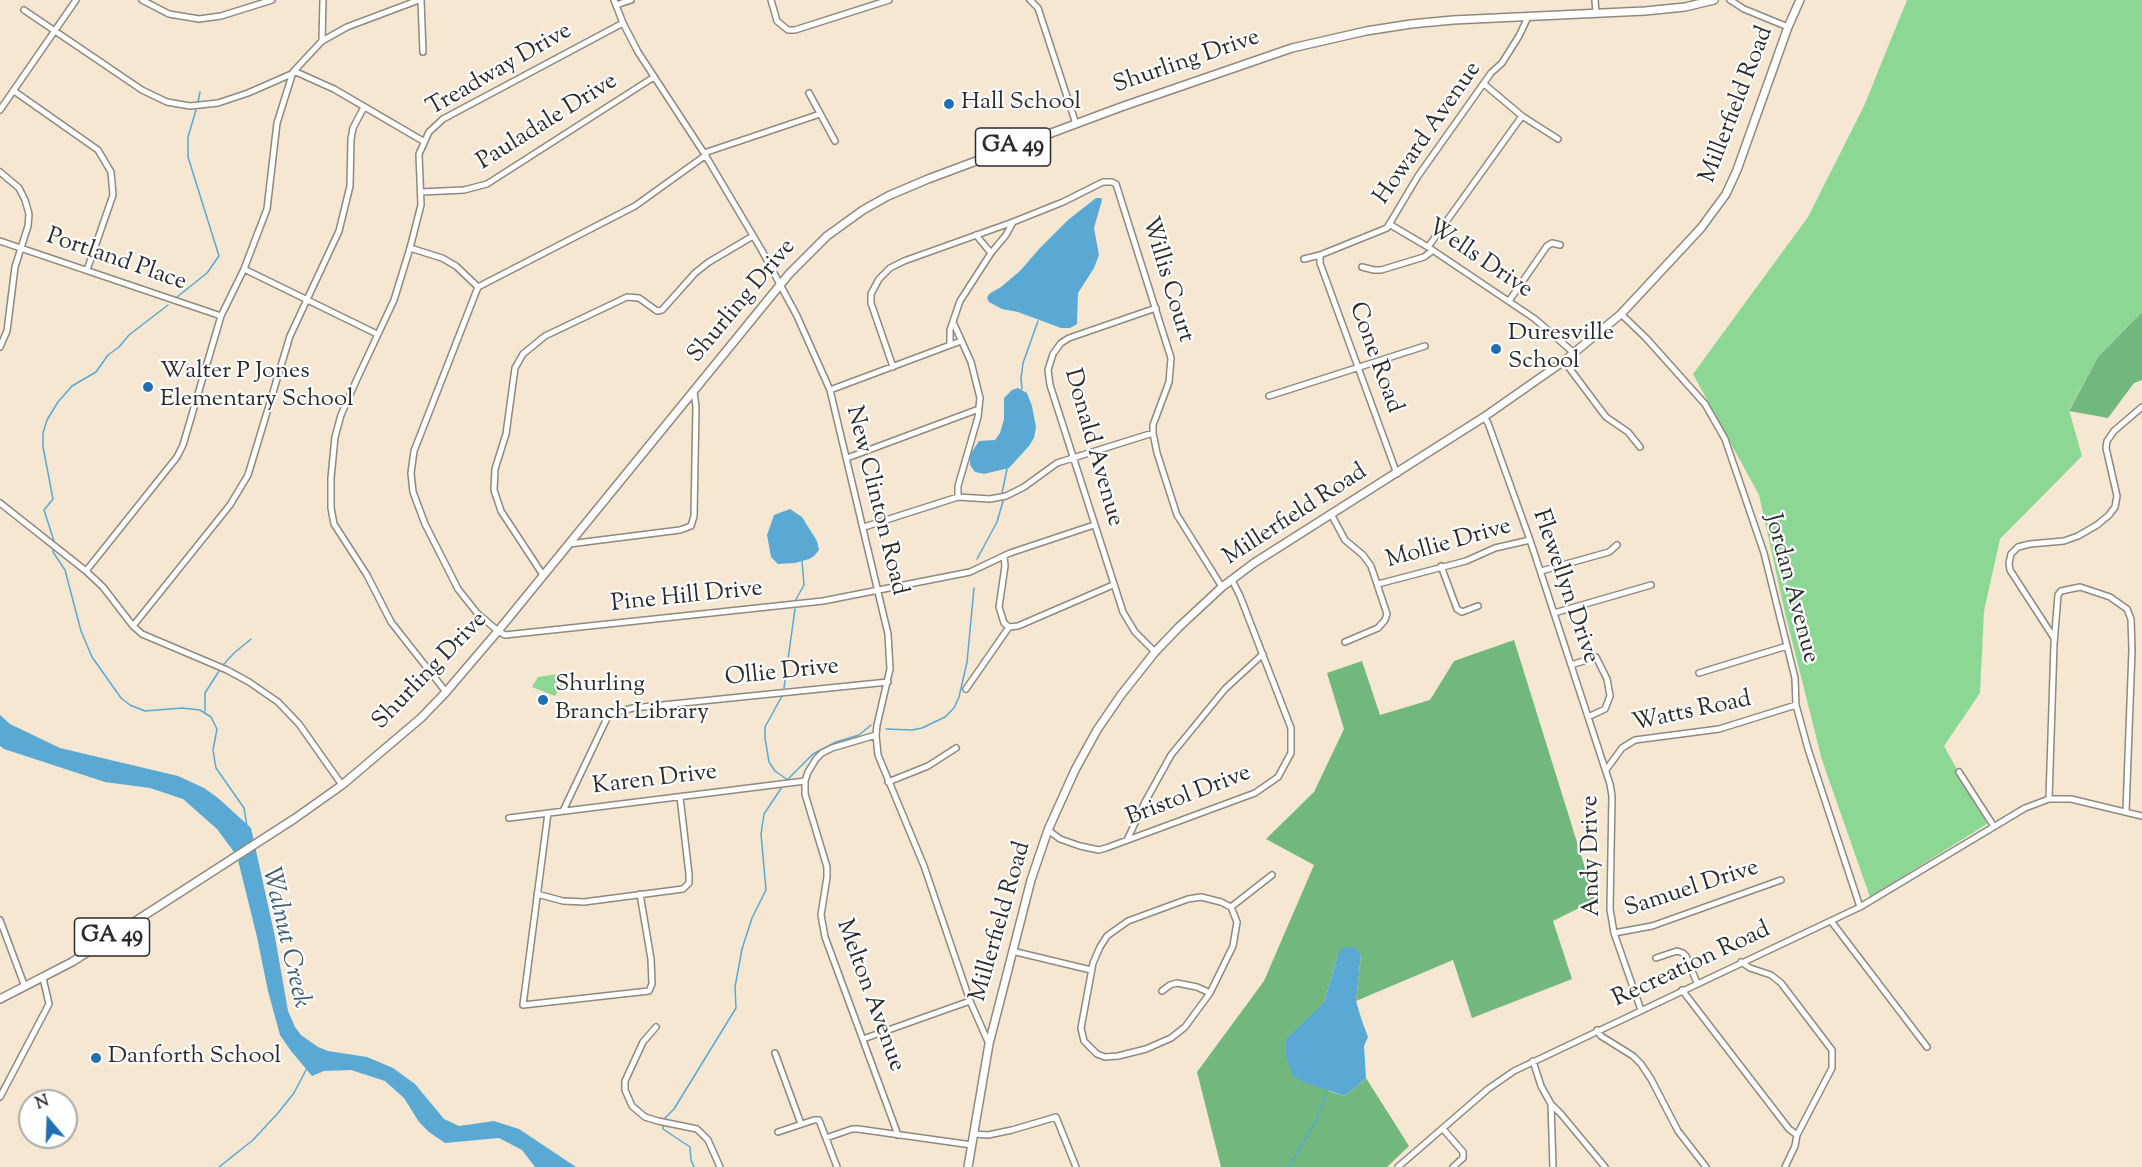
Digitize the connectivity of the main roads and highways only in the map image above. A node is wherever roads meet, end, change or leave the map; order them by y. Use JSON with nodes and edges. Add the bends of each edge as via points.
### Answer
{"nodes":[{"id":1,"x":1714,"y":0,"type":"edge"},
{"id":2,"x":1800,"y":0,"type":"edge"},
{"id":3,"x":0,"y":999,"type":"edge"},
{"id":4,"x":968,"y":1167,"type":"edge"}],
"edges":[{"from":1,"to":3,"type":"main road","name":"Shurling Drive","number":"GA 49","via":[[1671,9],[1411,24],[1279,51],[1076,124],[888,196],[863,210],[799,263],[498,632],[446,692],[397,738],[342,785],[220,867],[116,935]]},
{"from":2,"to":4,"type":"main road","name":"Millerfield Road","via":[[1726,194],[1701,228],[1621,314],[1484,417],[1277,547],[1222,587],[1155,652],[1121,695],[1075,770],[1031,880],[989,1044]]}]}
